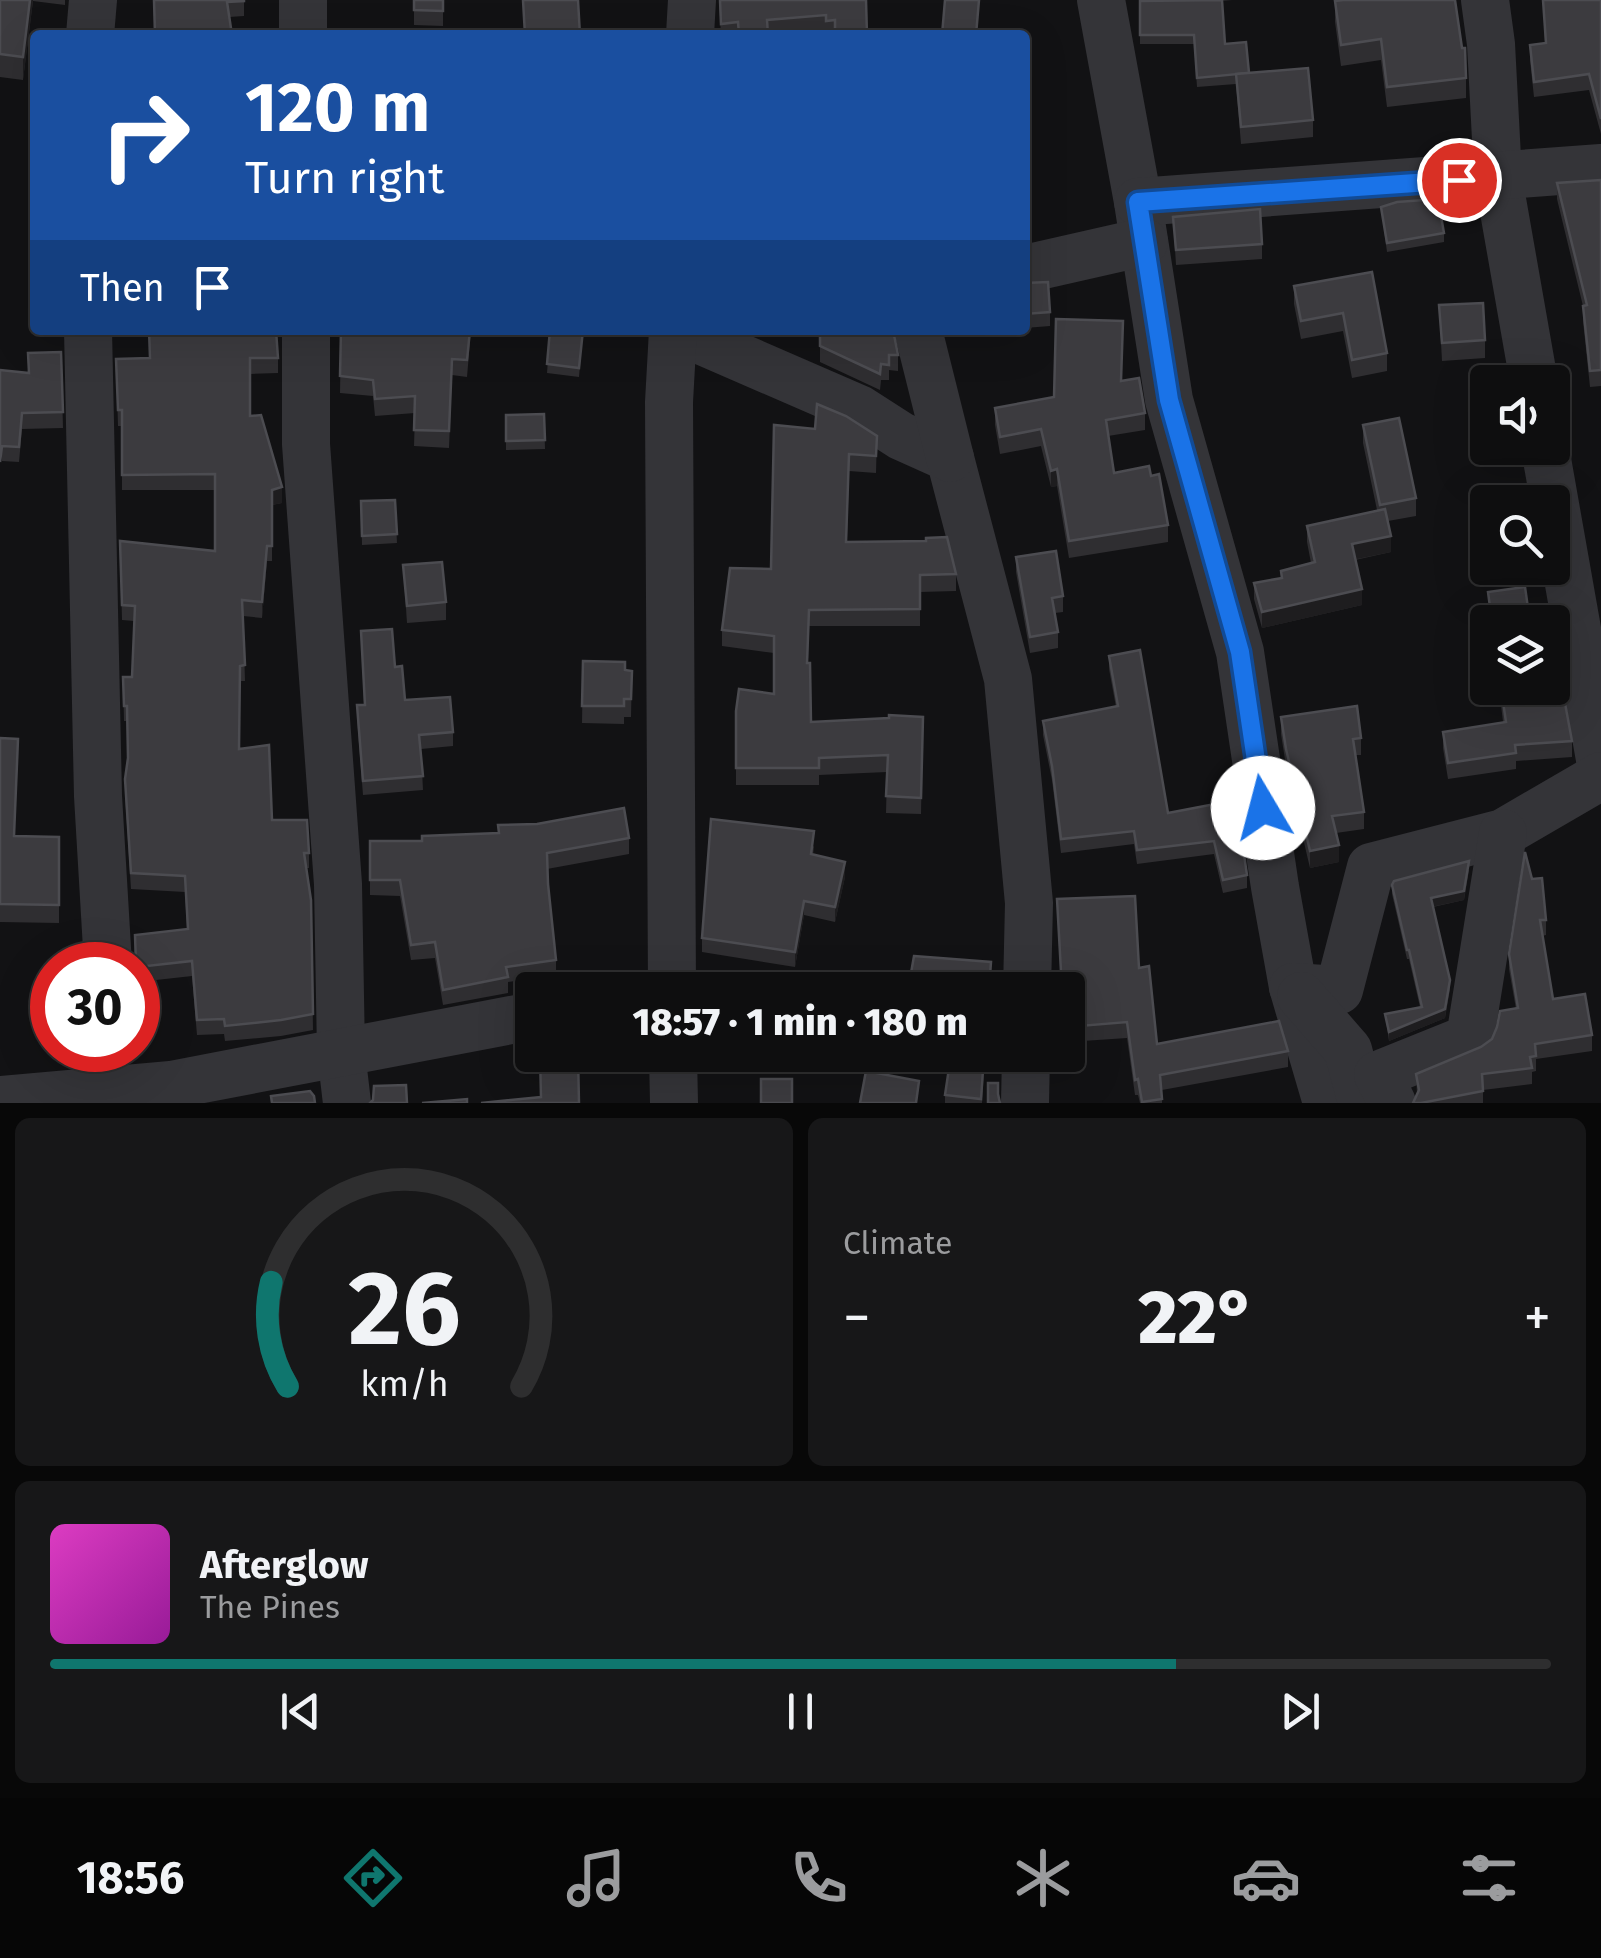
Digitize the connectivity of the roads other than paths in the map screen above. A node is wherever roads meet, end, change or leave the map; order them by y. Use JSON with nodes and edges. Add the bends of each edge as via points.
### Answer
{"nodes":[{"id":1,"x":93,"y":0,"type":"edge"},
{"id":2,"x":303,"y":0,"type":"edge"},
{"id":3,"x":692,"y":0,"type":"edge"},
{"id":4,"x":1101,"y":0,"type":"edge"},
{"id":5,"x":1485,"y":0,"type":"edge"},
{"id":6,"x":90,"y":30,"type":"edge"},
{"id":7,"x":304,"y":30,"type":"edge"},
{"id":8,"x":690,"y":30,"type":"edge"},
{"id":9,"x":1601,"y":168,"type":"edge"},
{"id":10,"x":1498,"y":178,"type":"junction"},
{"id":11,"x":1141,"y":222,"type":"junction"},
{"id":12,"x":1030,"y":267,"type":"edge"},
{"id":13,"x":88,"y":335,"type":"edge"},
{"id":14,"x":306,"y":335,"type":"edge"},
{"id":15,"x":675,"y":335,"type":"edge"},
{"id":16,"x":686,"y":335,"type":"edge"},
{"id":17,"x":919,"y":335,"type":"edge"},
{"id":18,"x":1531,"y":365,"type":"edge"},
{"id":19,"x":950,"y":458,"type":"junction"},
{"id":20,"x":1549,"y":465,"type":"edge"},
{"id":21,"x":1601,"y":765,"type":"edge"},
{"id":22,"x":1601,"y":776,"type":"edge"},
{"id":23,"x":1503,"y":834,"type":"junction"},
{"id":24,"x":107,"y":942,"type":"edge"},
{"id":25,"x":671,"y":972,"type":"edge"},
{"id":26,"x":1027,"y":972,"type":"edge"},
{"id":27,"x":1293,"y":987,"type":"junction"},
{"id":28,"x":515,"y":1019,"type":"edge"},
{"id":29,"x":341,"y":1052,"type":"junction"},
{"id":30,"x":673,"y":1072,"type":"edge"},
{"id":31,"x":1025,"y":1072,"type":"edge"},
{"id":32,"x":115,"y":1081,"type":"edge"},
{"id":33,"x":0,"y":1100,"type":"edge"},
{"id":34,"x":347,"y":1103,"type":"edge"},
{"id":35,"x":674,"y":1103,"type":"edge"},
{"id":36,"x":1024,"y":1103,"type":"edge"},
{"id":37,"x":1327,"y":1103,"type":"edge"},
{"id":38,"x":1362,"y":1103,"type":"edge"},
{"id":39,"x":1392,"y":1103,"type":"edge"}],
"edges":[{"from":1,"to":6,"type":"street"},
{"from":2,"to":7,"type":"street"},
{"from":3,"to":8,"type":"street"},
{"from":4,"to":11,"type":"street"},
{"from":5,"to":10,"type":"street"},
{"from":9,"to":10,"type":"street"},
{"from":10,"to":11,"type":"street"},
{"from":10,"to":18,"type":"street"},
{"from":11,"to":12,"type":"street"},
{"from":11,"to":27,"type":"street","via":[[1169,400],[1240,652]]},
{"from":13,"to":24,"type":"street"},
{"from":14,"to":29,"type":"street","via":[[306,444],[338,884]]},
{"from":15,"to":25,"type":"street","via":[[669,402]]},
{"from":16,"to":19,"type":"street","via":[[859,410]]},
{"from":17,"to":19,"type":"street"},
{"from":19,"to":26,"type":"street","via":[[1008,679],[1029,904]]},
{"from":20,"to":21,"type":"street"},
{"from":22,"to":23,"type":"street"},
{"from":23,"to":27,"type":"street","via":[[1372,867],[1339,990]]},
{"from":23,"to":39,"type":"street","via":[[1470,1038],[1378,1074]]},
{"from":27,"to":37,"type":"street"},
{"from":27,"to":38,"type":"street","via":[[1348,1050]]},
{"from":28,"to":29,"type":"street"},
{"from":29,"to":32,"type":"street","via":[[171,1085]]},
{"from":29,"to":34,"type":"street"},
{"from":30,"to":35,"type":"street"},
{"from":31,"to":36,"type":"street"},
{"from":32,"to":33,"type":"street"}]}
